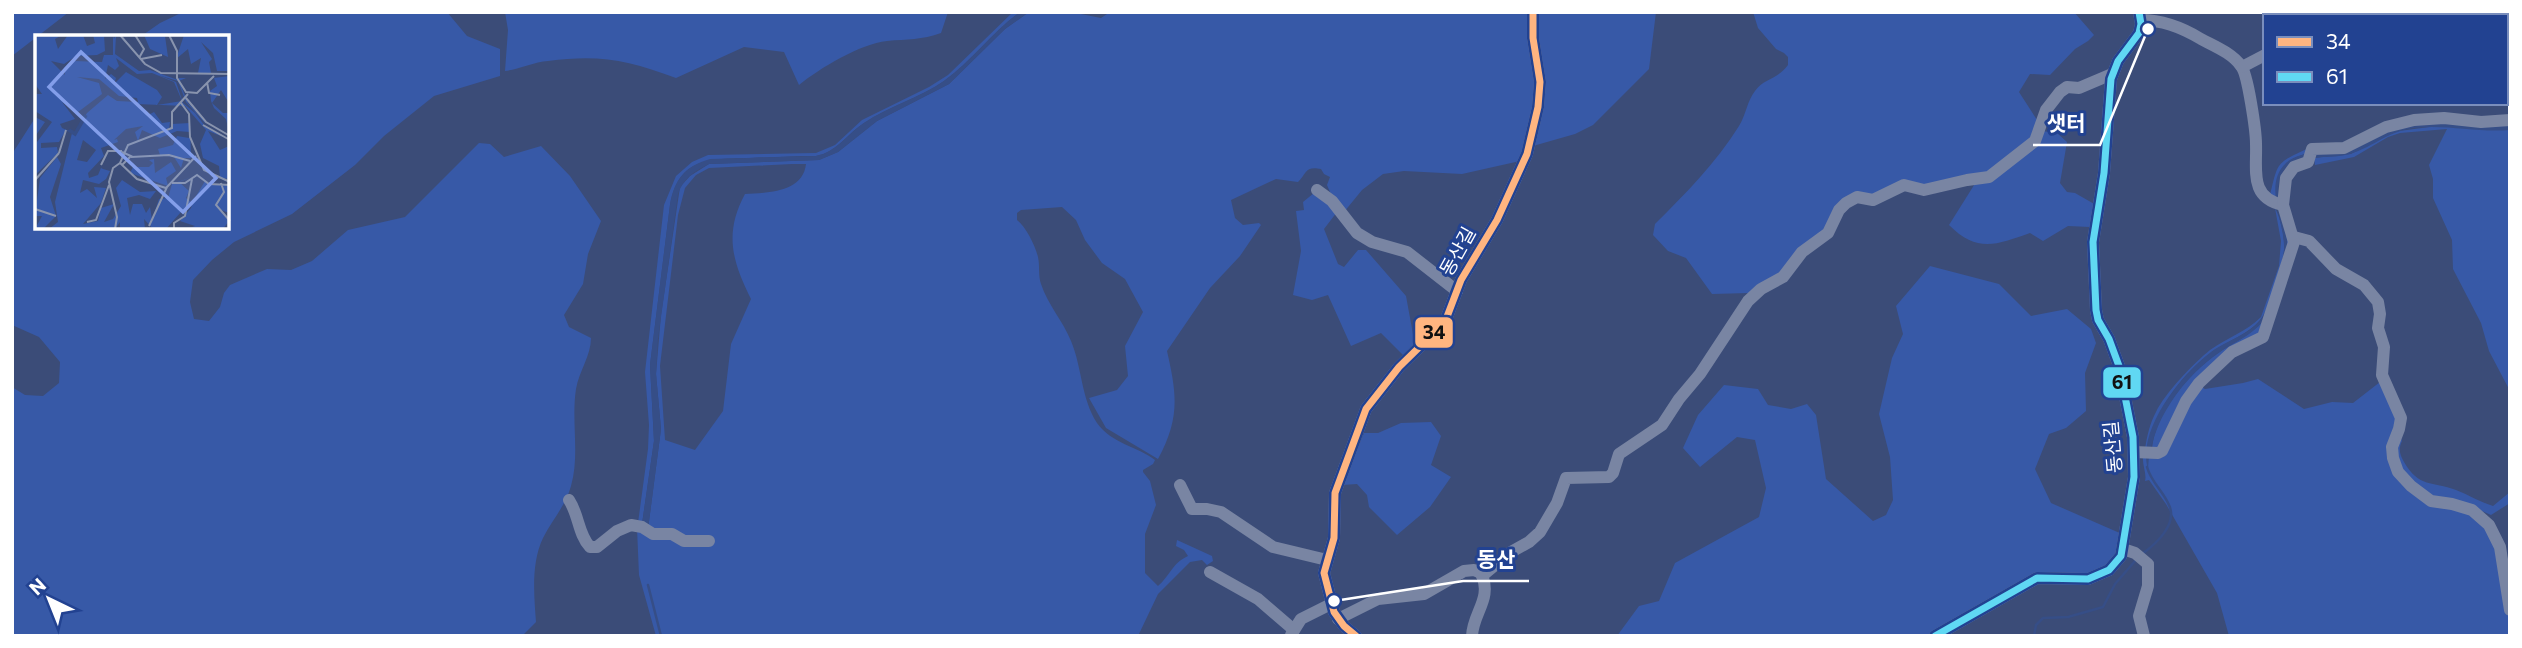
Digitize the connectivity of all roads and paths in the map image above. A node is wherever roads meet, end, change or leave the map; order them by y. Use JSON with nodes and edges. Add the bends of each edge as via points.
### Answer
{"nodes":[{"id":1,"x":1533,"y":12,"type":"edge"},
{"id":2,"x":2140,"y":16,"type":"edge"},
{"id":3,"x":2263,"y":56,"type":"edge"},
{"id":4,"x":2242,"y":67,"type":"junction"},
{"id":5,"x":2112,"y":74,"type":"junction"},
{"id":6,"x":2510,"y":120,"type":"edge"},
{"id":7,"x":1317,"y":190,"type":"dead end"},
{"id":8,"x":2280,"y":204,"type":"junction"},
{"id":9,"x":2294,"y":237,"type":"junction"},
{"id":10,"x":1457,"y":290,"type":"junction"},
{"id":11,"x":2144,"y":453,"type":"junction"},
{"id":12,"x":1180,"y":485,"type":"dead end"},
{"id":13,"x":569,"y":500,"type":"dead end"},
{"id":14,"x":709,"y":541,"type":"dead end"},
{"id":15,"x":2123,"y":549,"type":"junction"},
{"id":16,"x":1327,"y":560,"type":"junction"},
{"id":17,"x":1209,"y":572,"type":"dead end"},
{"id":18,"x":1482,"y":576,"type":"junction"},
{"id":19,"x":1331,"y":604,"type":"junction"},
{"id":20,"x":2510,"y":610,"type":"edge"},
{"id":21,"x":1338,"y":619,"type":"junction"},
{"id":22,"x":1293,"y":633,"type":"edge"},
{"id":23,"x":1356,"y":636,"type":"edge"},
{"id":24,"x":1472,"y":636,"type":"edge"},
{"id":25,"x":1935,"y":636,"type":"edge"},
{"id":26,"x":2144,"y":636,"type":"edge"}],
"edges":[{"from":1,"to":10,"type":"street","name":"동산길","via":[[1540,82],[1531,141],[1497,220]]},
{"from":2,"to":4,"type":"street","via":[[2185,30]]},
{"from":2,"to":5,"type":"street","name":"동산길","via":[[2139,33]]},
{"from":3,"to":4,"type":"street"},
{"from":4,"to":8,"type":"street","via":[[2255,135],[2255,180],[2266,196]]},
{"from":5,"to":11,"type":"street","name":"동산길","via":[[2093,242],[2094,290],[2098,320],[2114,351]]},
{"from":5,"to":18,"type":"street","via":[[2060,92],[2046,110],[2035,141],[1989,177],[1924,190],[1904,186],[1873,200],[1857,197],[1846,203],[1828,233],[1798,256],[1783,277],[1748,301],[1662,425],[1619,454],[1609,477],[1566,478],[1540,532]]},
{"from":6,"to":8,"type":"street","via":[[2402,122],[2350,146],[2315,148],[2307,163],[2288,173]]},
{"from":7,"to":10,"type":"street","via":[[1357,233],[1407,252]]},
{"from":8,"to":9,"type":"street"},
{"from":9,"to":11,"type":"street","via":[[2263,337],[2232,352],[2199,383],[2164,448]]},
{"from":9,"to":20,"type":"street","via":[[2309,241],[2336,270],[2364,285],[2378,302],[2384,347],[2382,375],[2400,418],[2392,447],[2398,471],[2431,501],[2472,510],[2489,525],[2500,547]]},
{"from":10,"to":16,"type":"street","name":"동산길","via":[[1441,327],[1399,367],[1363,415],[1335,493],[1334,538]]},
{"from":11,"to":15,"type":"street","name":"동산길","via":[[2133,485]]},
{"from":12,"to":16,"type":"street","via":[[1192,509],[1221,512],[1273,547]]},
{"from":13,"to":14,"type":"street","via":[[590,547],[631,525],[684,541]]},
{"from":15,"to":25,"type":"street","via":[[2115,565],[2095,577],[2037,578]]},
{"from":15,"to":26,"type":"street","via":[[2148,564],[2148,586],[2139,616]]},
{"from":16,"to":19,"type":"street","name":"동산길","via":[[1324,573]]},
{"from":17,"to":22,"type":"street","via":[[1258,599]]},
{"from":18,"to":21,"type":"street","via":[[1477,570],[1464,571],[1424,594],[1378,600]]},
{"from":18,"to":24,"type":"street","via":[[1484,604],[1475,616]]},
{"from":19,"to":21,"type":"street","name":"동산길"},
{"from":19,"to":22,"type":"street","via":[[1307,614]]},
{"from":21,"to":23,"type":"street","name":"동산길"}]}
